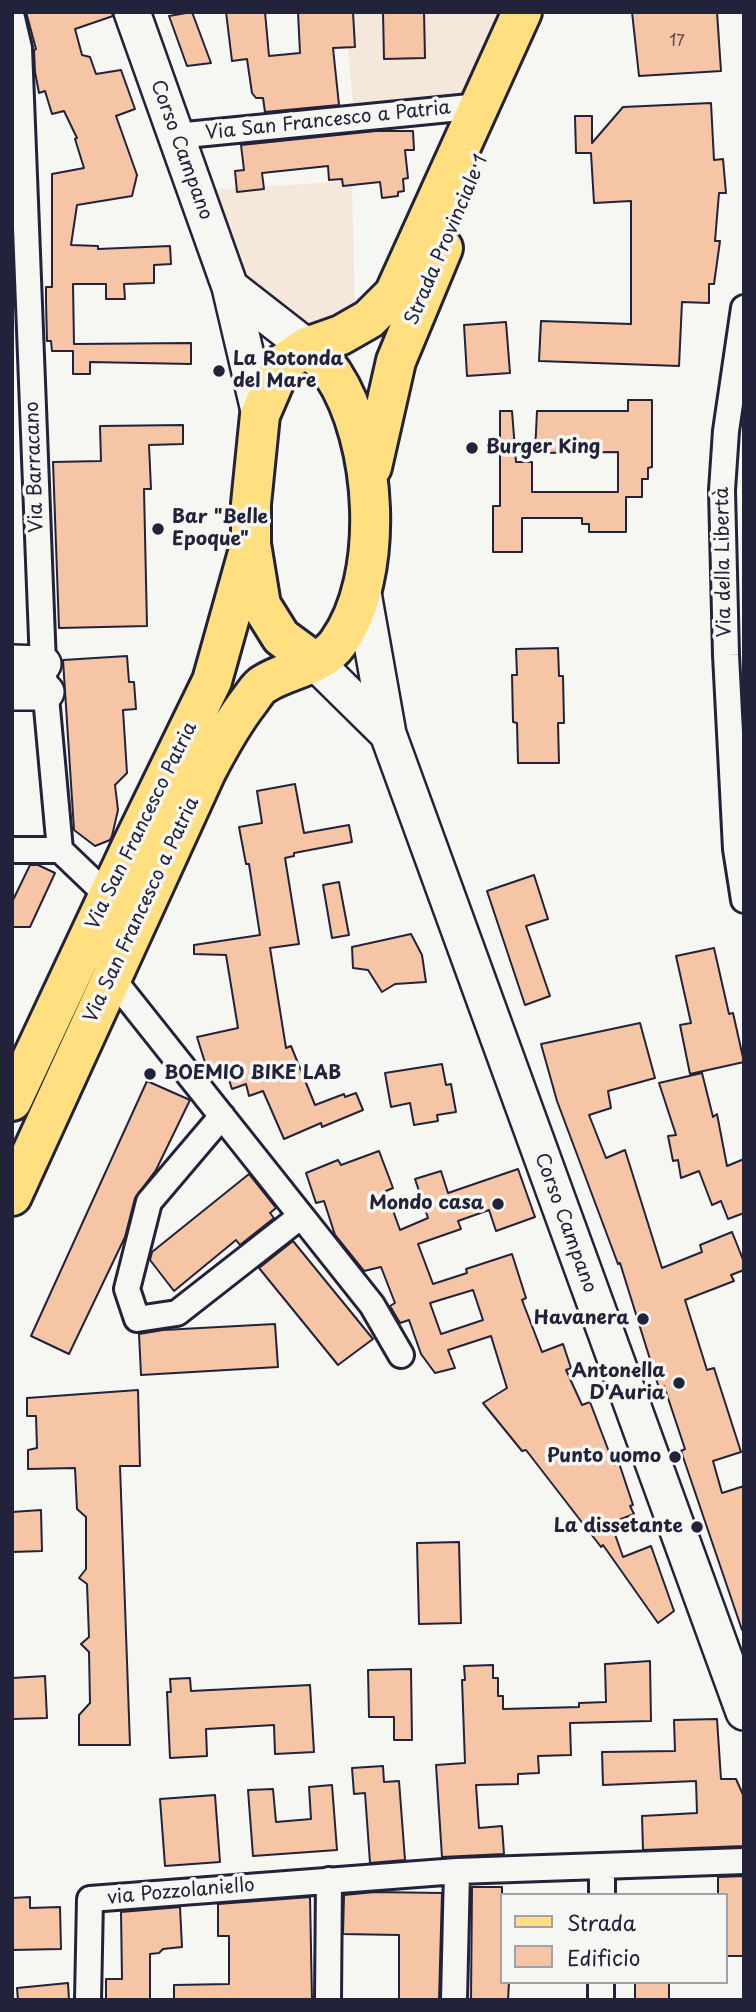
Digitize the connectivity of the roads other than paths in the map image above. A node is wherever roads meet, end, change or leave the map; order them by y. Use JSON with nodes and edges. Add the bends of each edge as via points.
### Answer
{"nodes":[{"id":1,"x":132,"y":12,"type":"edge"},
{"id":2,"x":522,"y":12,"type":"edge"},
{"id":3,"x":550,"y":12,"type":"edge"},
{"id":4,"x":12,"y":18,"type":"edge"},
{"id":5,"x":480,"y":106,"type":"junction"},
{"id":6,"x":176,"y":136,"type":"junction"},
{"id":7,"x":230,"y":287,"type":"junction"},
{"id":8,"x":744,"y":308,"type":"edge"},
{"id":9,"x":307,"y":347,"type":"junction"},
{"id":10,"x":22,"y":355,"type":"edge"},
{"id":11,"x":260,"y":415,"type":"junction"},
{"id":12,"x":369,"y":475,"type":"junction"},
{"id":13,"x":251,"y":544,"type":"junction"},
{"id":14,"x":363,"y":593,"type":"junction"},
{"id":15,"x":315,"y":662,"type":"junction"},
{"id":16,"x":28,"y":678,"type":"edge"},
{"id":17,"x":388,"y":734,"type":"junction"},
{"id":18,"x":12,"y":850,"type":"edge"},
{"id":19,"x":60,"y":850,"type":"junction"},
{"id":20,"x":108,"y":895,"type":"junction"},
{"id":21,"x":744,"y":900,"type":"edge"},
{"id":22,"x":112,"y":978,"type":"junction"},
{"id":23,"x":12,"y":1101,"type":"edge"},
{"id":24,"x":222,"y":1116,"type":"junction"},
{"id":25,"x":12,"y":1196,"type":"edge"},
{"id":26,"x":302,"y":1216,"type":"junction"},
{"id":27,"x":401,"y":1355,"type":"dead end"},
{"id":28,"x":744,"y":1712,"type":"edge"},
{"id":29,"x":744,"y":1861,"type":"edge"},
{"id":30,"x":602,"y":1866,"type":"junction"},
{"id":31,"x":457,"y":1871,"type":"junction"},
{"id":32,"x":329,"y":1880,"type":"junction"},
{"id":33,"x":601,"y":1893,"type":"edge"},
{"id":34,"x":89,"y":2000,"type":"edge"},
{"id":35,"x":328,"y":2000,"type":"edge"},
{"id":36,"x":454,"y":2000,"type":"edge"}],
"edges":[{"from":1,"to":6,"type":"main road","name":"Corso Campano"},
{"from":2,"to":5,"type":"main road","name":"Strada Provinciale 1"},
{"from":3,"to":12,"type":"main road","name":"Strada Provinciale 1","via":[[469,185],[396,361]]},
{"from":4,"to":10,"type":"street","name":"Via Barracano","via":[[19,48]]},
{"from":5,"to":6,"type":"street","name":"Via San Francesco a Patria"},
{"from":5,"to":9,"type":"main road","name":"Strada Provinciale 1","via":[[394,294],[369,319]]},
{"from":6,"to":7,"type":"main road","name":"Corso Campano"},
{"from":7,"to":9,"type":"main road"},
{"from":7,"to":11,"type":"main road","name":"Corso Campano"},
{"from":8,"to":21,"type":"street","name":"Via della Libertà","via":[[722,490],[736,849]]},
{"from":9,"to":11,"type":"main road","name":"Strada Provinciale 1","via":[[282,364]]},
{"from":9,"to":12,"type":"main road","via":[[333,372],[356,419]]},
{"from":10,"to":16,"type":"street","name":"Via Barracano"},
{"from":11,"to":13,"type":"main road","name":"Strada Provinciale 1"},
{"from":12,"to":14,"type":"main road"},
{"from":13,"to":15,"type":"main road","via":[[261,606],[281,637]]},
{"from":13,"to":20,"type":"main road","name":"Via San Francesco Patria","via":[[212,681]]},
{"from":14,"to":15,"type":"main road","via":[[337,644]]},
{"from":14,"to":17,"type":"main road","name":"Corso Campano"},
{"from":15,"to":17,"type":"main road"},
{"from":15,"to":22,"type":"main road","name":"Via San Francesco a Patria","via":[[262,685],[231,724]]},
{"from":16,"to":19,"type":"street","name":"Via Barracano"},
{"from":17,"to":28,"type":"main road","name":"Corso Campano"},
{"from":18,"to":19,"type":"street"},
{"from":19,"to":20,"type":"street"},
{"from":20,"to":23,"type":"main road","name":"Via San Francesco Patria"},
{"from":22,"to":24,"type":"street"},
{"from":22,"to":25,"type":"main road","name":"Via San Francesco a Patria"},
{"from":24,"to":26,"type":"street"},
{"from":24,"to":26,"type":"street","via":[[149,1202],[127,1289],[137,1319],[177,1313]]},
{"from":26,"to":27,"type":"street","via":[[372,1304]]},
{"from":29,"to":30,"type":"street","name":"via Pozzolaniello"},
{"from":30,"to":31,"type":"street","name":"via Pozzolaniello"},
{"from":30,"to":33,"type":"street"},
{"from":31,"to":32,"type":"street","name":"via Pozzolaniello"},
{"from":31,"to":36,"type":"street"},
{"from":32,"to":34,"type":"street","name":"via Pozzolaniello","via":[[90,1899]]},
{"from":32,"to":35,"type":"street"}]}
